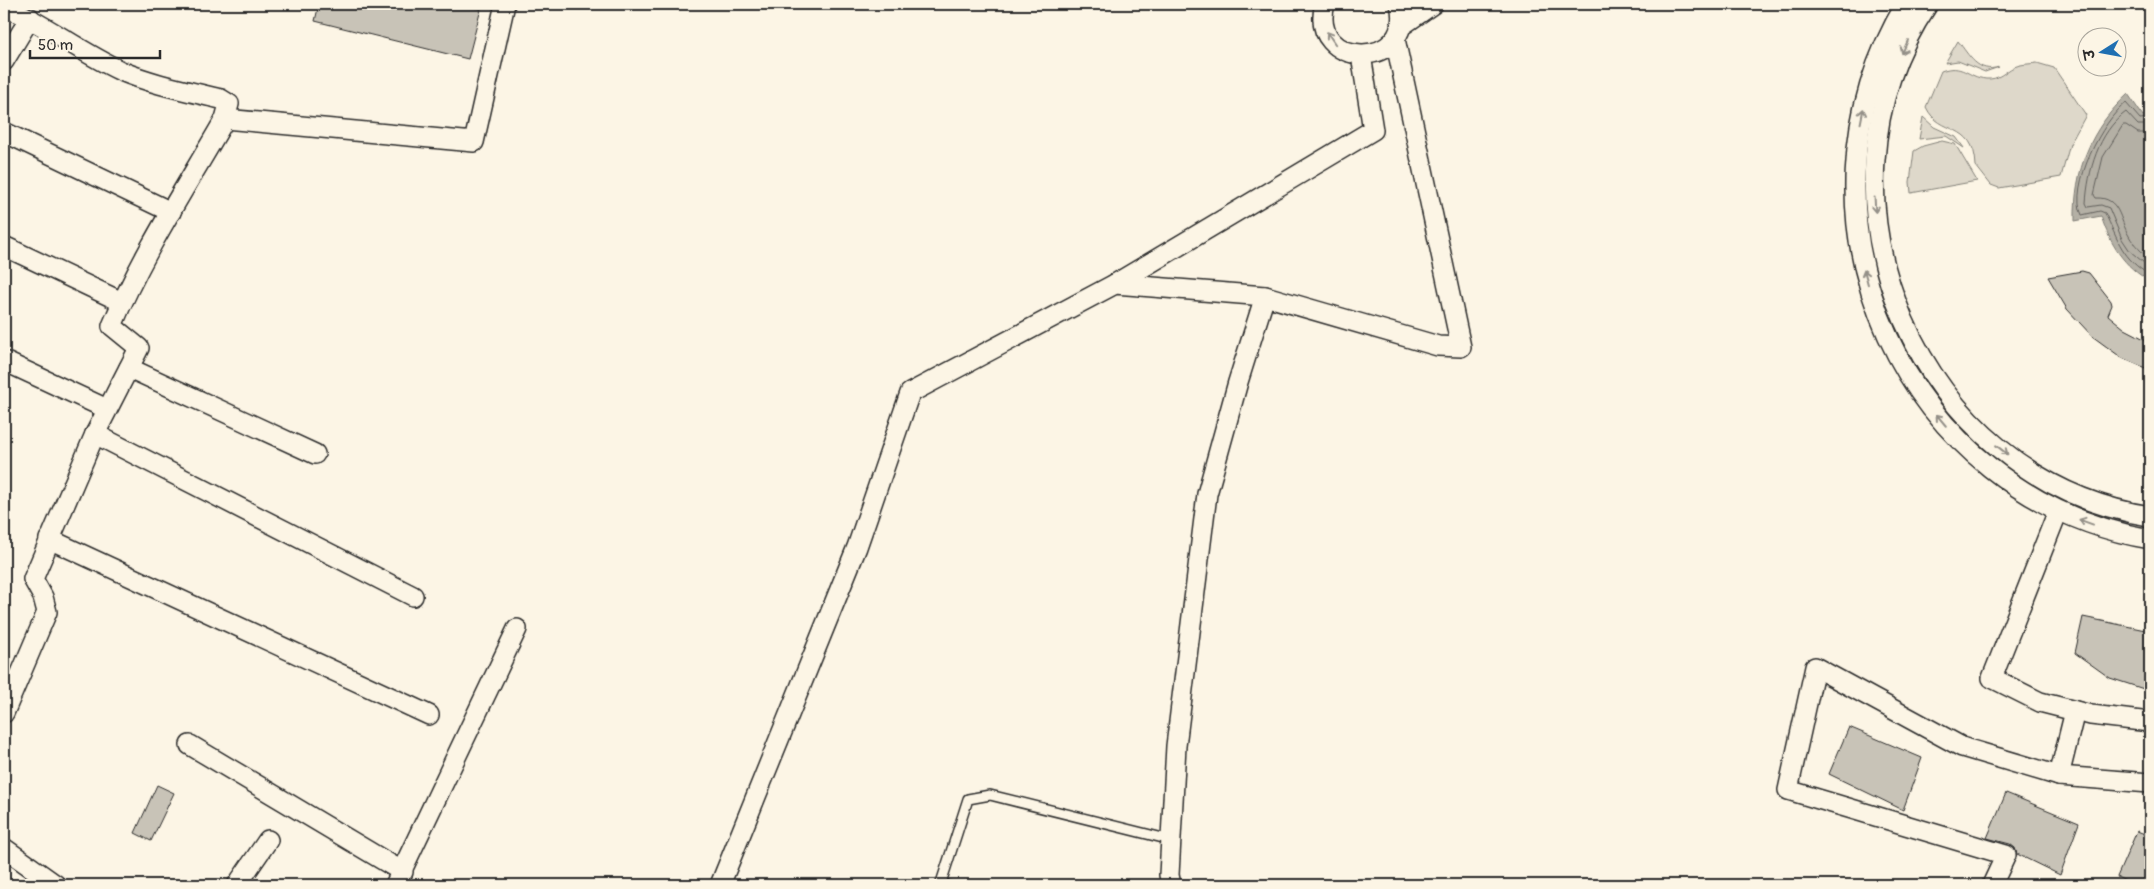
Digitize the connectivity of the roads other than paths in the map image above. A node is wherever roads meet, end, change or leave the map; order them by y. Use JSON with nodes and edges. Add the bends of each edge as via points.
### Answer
{"nodes":[{"id":1,"x":505,"y":4,"type":"edge"},
{"id":2,"x":1325,"y":4,"type":"edge"},
{"id":3,"x":1400,"y":4,"type":"edge"},
{"id":4,"x":1433,"y":4,"type":"edge"},
{"id":5,"x":1906,"y":4,"type":"edge"},
{"id":6,"x":1928,"y":4,"type":"edge"},
{"id":7,"x":4,"y":6,"type":"edge"},
{"id":8,"x":30,"y":18,"type":"junction"},
{"id":9,"x":1398,"y":33,"type":"junction"},
{"id":10,"x":1361,"y":55,"type":"junction"},
{"id":11,"x":4,"y":61,"type":"edge"},
{"id":12,"x":224,"y":119,"type":"junction"},
{"id":13,"x":4,"y":132,"type":"edge"},
{"id":14,"x":170,"y":212,"type":"junction"},
{"id":15,"x":4,"y":246,"type":"edge"},
{"id":16,"x":1115,"y":284,"type":"junction"},
{"id":17,"x":1265,"y":296,"type":"junction"},
{"id":18,"x":122,"y":302,"type":"junction"},
{"id":19,"x":4,"y":361,"type":"edge"},
{"id":20,"x":129,"y":368,"type":"junction"},
{"id":21,"x":107,"y":410,"type":"junction"},
{"id":22,"x":95,"y":434,"type":"junction"},
{"id":23,"x":315,"y":454,"type":"dead end"},
{"id":24,"x":2058,"y":511,"type":"junction"},
{"id":25,"x":2150,"y":516,"type":"edge"},
{"id":26,"x":49,"y":538,"type":"junction"},
{"id":27,"x":2150,"y":540,"type":"edge"},
{"id":28,"x":413,"y":596,"type":"dead end"},
{"id":29,"x":517,"y":629,"type":"dead end"},
{"id":30,"x":2075,"y":711,"type":"junction"},
{"id":31,"x":4,"y":714,"type":"edge"},
{"id":32,"x":429,"y":715,"type":"dead end"},
{"id":33,"x":2150,"y":722,"type":"edge"},
{"id":34,"x":190,"y":745,"type":"dead end"},
{"id":35,"x":2059,"y":776,"type":"junction"},
{"id":36,"x":2150,"y":783,"type":"edge"},
{"id":37,"x":268,"y":840,"type":"dead end"},
{"id":38,"x":1171,"y":840,"type":"junction"},
{"id":39,"x":4,"y":848,"type":"edge"},
{"id":40,"x":40,"y":879,"type":"edge"},
{"id":41,"x":399,"y":879,"type":"edge"},
{"id":42,"x":56,"y":885,"type":"edge"},
{"id":43,"x":237,"y":885,"type":"edge"},
{"id":44,"x":720,"y":885,"type":"edge"},
{"id":45,"x":948,"y":885,"type":"edge"},
{"id":46,"x":1171,"y":885,"type":"edge"},
{"id":47,"x":1992,"y":885,"type":"edge"}],
"edges":[{"from":1,"to":12,"type":"street","via":[[474,142]]},
{"from":10,"to":2,"type":"street","one_way":true,"via":[[1348,53],[1328,36],[1324,24]]},
{"from":3,"to":9,"type":"street","via":[[1402,13]]},
{"from":4,"to":9,"type":"street"},
{"from":24,"to":5,"type":"street","one_way":true,"via":[[1997,473],[1950,432],[1902,366],[1870,292],[1856,213],[1856,159],[1864,105],[1872,79]]},
{"from":6,"to":25,"type":"street","one_way":true,"via":[[1913,28],[1895,69],[1882,112],[1875,156],[1878,238],[1898,310],[1917,351],[1942,388],[1971,422],[2005,452],[2042,477],[2082,497]]},
{"from":7,"to":8,"type":"street"},
{"from":8,"to":11,"type":"street"},
{"from":8,"to":12,"type":"street","via":[[122,71],[221,99],[229,104]]},
{"from":9,"to":10,"type":"street","via":[[1386,48],[1374,54]]},
{"from":9,"to":17,"type":"street","via":[[1462,347],[1438,346]]},
{"from":10,"to":16,"type":"street","via":[[1373,130]]},
{"from":12,"to":14,"type":"street"},
{"from":13,"to":14,"type":"street"},
{"from":14,"to":18,"type":"street"},
{"from":15,"to":18,"type":"street"},
{"from":16,"to":17,"type":"street"},
{"from":16,"to":44,"type":"street","via":[[910,393],[857,548]]},
{"from":17,"to":38,"type":"street","via":[[1208,494],[1176,746]]},
{"from":18,"to":20,"type":"street","via":[[112,326],[138,348]]},
{"from":19,"to":21,"type":"street"},
{"from":20,"to":21,"type":"street"},
{"from":20,"to":23,"type":"street"},
{"from":21,"to":22,"type":"street"},
{"from":22,"to":26,"type":"street"},
{"from":22,"to":28,"type":"street"},
{"from":27,"to":24,"type":"street","one_way":true,"via":[[2109,530]]},
{"from":24,"to":30,"type":"street","via":[[1992,678],[2040,702]]},
{"from":26,"to":31,"type":"street","via":[[33,579],[43,596],[47,612]]},
{"from":26,"to":32,"type":"street"},
{"from":29,"to":41,"type":"street"},
{"from":30,"to":33,"type":"street"},
{"from":30,"to":35,"type":"street"},
{"from":34,"to":41,"type":"street"},
{"from":35,"to":36,"type":"street"},
{"from":35,"to":47,"type":"street","via":[[1962,747],[1815,667],[1788,790],[2006,855]]},
{"from":37,"to":43,"type":"street"},
{"from":38,"to":45,"type":"lane","via":[[990,795],[968,799],[941,884]]},
{"from":38,"to":46,"type":"street"},
{"from":39,"to":40,"type":"street"},
{"from":40,"to":42,"type":"street"}]}
